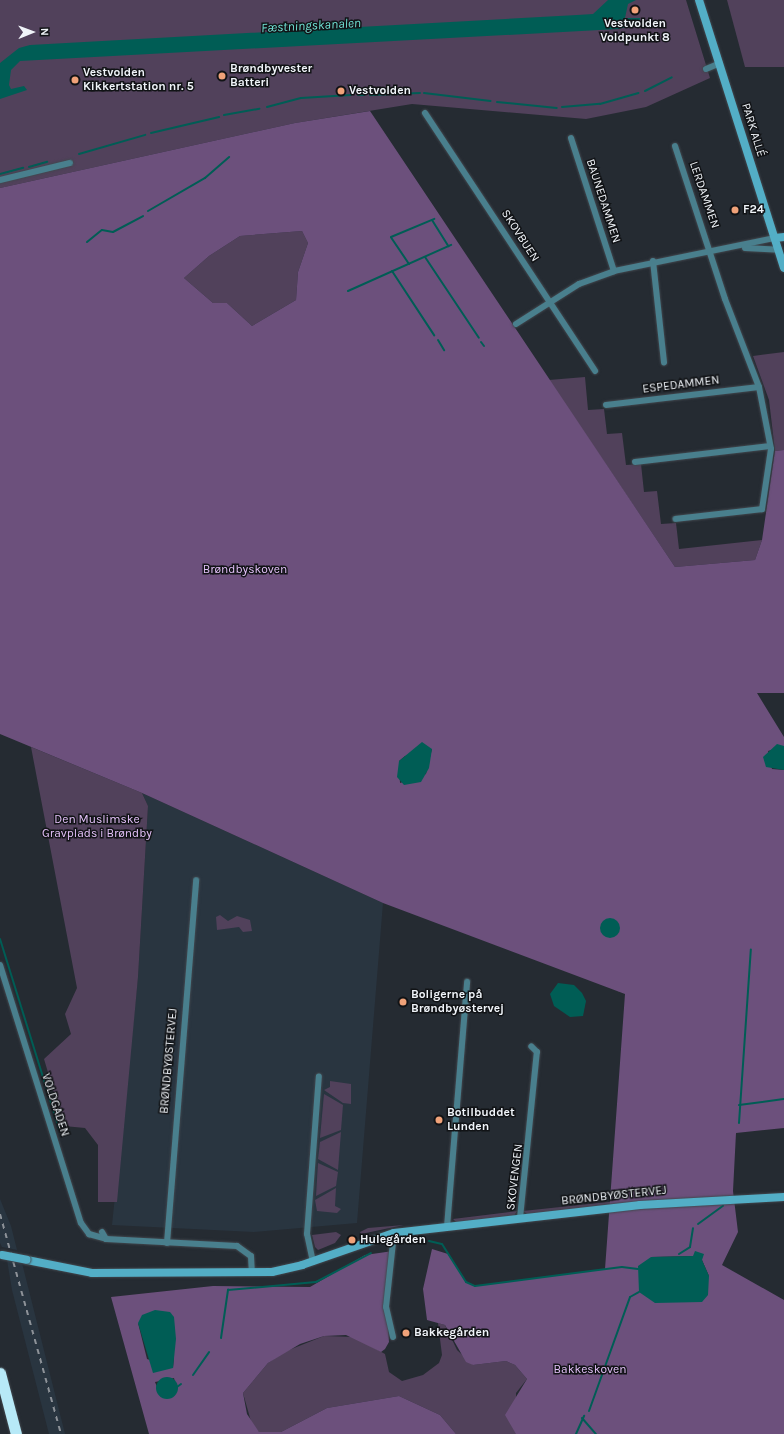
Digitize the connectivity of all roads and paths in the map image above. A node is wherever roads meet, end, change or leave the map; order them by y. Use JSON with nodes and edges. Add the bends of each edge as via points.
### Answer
{"nodes":[{"id":1,"x":699,"y":0,"type":"edge"},
{"id":2,"x":720,"y":63,"type":"junction"},
{"id":3,"x":706,"y":69,"type":"dead end"},
{"id":4,"x":425,"y":113,"type":"dead end"},
{"id":5,"x":571,"y":138,"type":"dead end"},
{"id":6,"x":675,"y":146,"type":"dead end"},
{"id":7,"x":70,"y":163,"type":"dead end"},
{"id":8,"x":0,"y":180,"type":"edge"},
{"id":9,"x":784,"y":237,"type":"edge"},
{"id":10,"x":775,"y":238,"type":"junction"},
{"id":11,"x":741,"y":248,"type":"junction"},
{"id":12,"x":781,"y":250,"type":"edge"},
{"id":13,"x":711,"y":252,"type":"junction"},
{"id":14,"x":653,"y":261,"type":"junction"},
{"id":15,"x":784,"y":268,"type":"edge"},
{"id":16,"x":614,"y":271,"type":"junction"},
{"id":17,"x":549,"y":302,"type":"junction"},
{"id":18,"x":516,"y":324,"type":"dead end"},
{"id":19,"x":664,"y":362,"type":"dead end"},
{"id":20,"x":595,"y":372,"type":"dead end"},
{"id":21,"x":759,"y":387,"type":"junction"},
{"id":22,"x":606,"y":405,"type":"dead end"},
{"id":23,"x":770,"y":446,"type":"junction"},
{"id":24,"x":636,"y":462,"type":"dead end"},
{"id":25,"x":676,"y":519,"type":"dead end"},
{"id":26,"x":196,"y":880,"type":"dead end"},
{"id":27,"x":0,"y":965,"type":"edge"},
{"id":28,"x":467,"y":982,"type":"dead end"},
{"id":29,"x":531,"y":1046,"type":"dead end"},
{"id":30,"x":319,"y":1076,"type":"dead end"},
{"id":31,"x":784,"y":1197,"type":"edge"},
{"id":32,"x":520,"y":1218,"type":"junction"},
{"id":33,"x":447,"y":1227,"type":"junction"},
{"id":34,"x":102,"y":1232,"type":"dead end"},
{"id":35,"x":394,"y":1233,"type":"junction"},
{"id":36,"x":106,"y":1239,"type":"junction"},
{"id":37,"x":167,"y":1243,"type":"junction"},
{"id":38,"x":1,"y":1254,"type":"edge"},
{"id":39,"x":313,"y":1262,"type":"junction"},
{"id":40,"x":252,"y":1272,"type":"junction"},
{"id":41,"x":393,"y":1338,"type":"dead end"},
{"id":42,"x":0,"y":1373,"type":"edge"},
{"id":43,"x":16,"y":1434,"type":"edge"}],
"edges":[{"from":1,"to":2,"type":"street","name":"PARK ALLÉ"},
{"from":2,"to":3,"type":"street"},
{"from":2,"to":10,"type":"street","name":"PARK ALLÉ"},
{"from":4,"to":17,"type":"street","name":"SKOVBUEN"},
{"from":5,"to":16,"type":"street","name":"BAUNEDAMMEN"},
{"from":6,"to":13,"type":"street","name":"LERDAMMEN"},
{"from":7,"to":8,"type":"street"},
{"from":9,"to":10,"type":"street"},
{"from":10,"to":11,"type":"street"},
{"from":10,"to":12,"type":"street","name":"PARK ALLÉ"},
{"from":11,"to":12,"type":"street"},
{"from":11,"to":13,"type":"street"},
{"from":12,"to":15,"type":"street","name":"PARK ALLÉ"},
{"from":13,"to":14,"type":"street"},
{"from":13,"to":21,"type":"street"},
{"from":14,"to":16,"type":"street"},
{"from":14,"to":19,"type":"street"},
{"from":16,"to":17,"type":"street","via":[[579,284]]},
{"from":17,"to":18,"type":"street"},
{"from":17,"to":20,"type":"street","name":"SKOVBUEN"},
{"from":21,"to":22,"type":"street","name":"ESPEDAMMEN"},
{"from":21,"to":23,"type":"street"},
{"from":23,"to":24,"type":"street"},
{"from":23,"to":25,"type":"street","via":[[762,509]]},
{"from":26,"to":37,"type":"street","name":"BRØNDBYØSTERVEJ"},
{"from":27,"to":36,"type":"street","name":"VOLDGADEN","via":[[81,1223],[89,1234]]},
{"from":28,"to":33,"type":"street"},
{"from":29,"to":32,"type":"street","name":"SKOVENGEN","via":[[537,1052]]},
{"from":30,"to":39,"type":"street","via":[[307,1234]]},
{"from":31,"to":32,"type":"street","name":"BRØNDBYØSTERVEJ","via":[[689,1200]]},
{"from":32,"to":33,"type":"street","name":"BRØNDBYØSTERVEJ"},
{"from":33,"to":35,"type":"street","name":"BRØNDBYØSTERVEJ"},
{"from":34,"to":36,"type":"street"},
{"from":35,"to":39,"type":"street","name":"BRØNDBYØSTERVEJ","via":[[364,1241]]},
{"from":35,"to":41,"type":"street","via":[[386,1307]]},
{"from":36,"to":37,"type":"street"},
{"from":37,"to":40,"type":"street","via":[[242,1248],[251,1256]]},
{"from":38,"to":40,"type":"street","name":"BRØNDBYØSTERVEJ","bridge":true,"via":[[92,1274]]},
{"from":39,"to":40,"type":"street","name":"BRØNDBYØSTERVEJ","via":[[272,1272]]},
{"from":42,"to":43,"type":"highway"}]}
